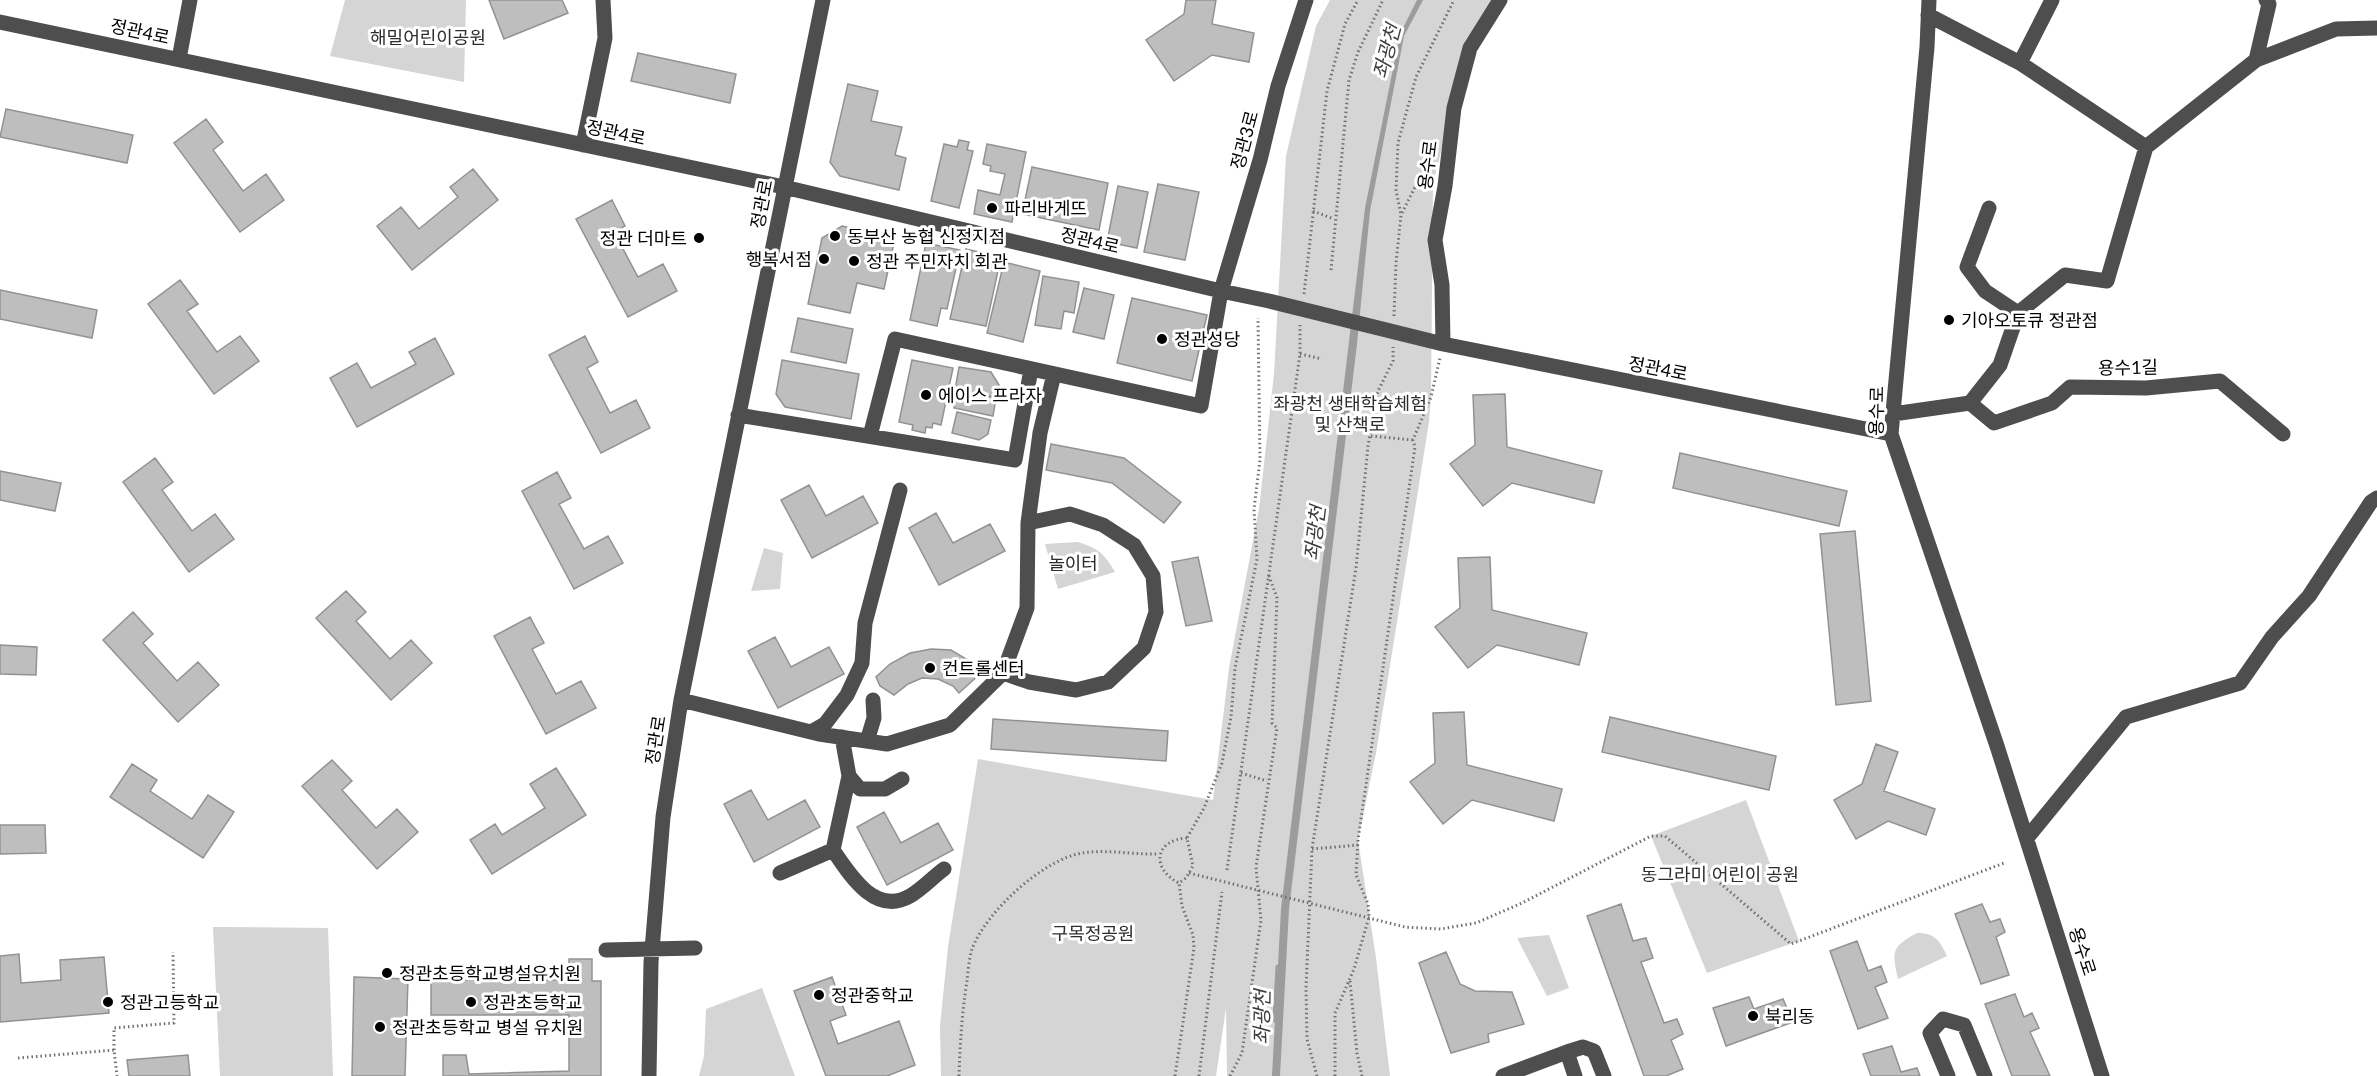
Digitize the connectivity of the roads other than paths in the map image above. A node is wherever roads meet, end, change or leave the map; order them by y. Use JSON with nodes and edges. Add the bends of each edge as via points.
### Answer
{"nodes":[{"id":1,"x":190,"y":0,"type":"edge"},
{"id":2,"x":603,"y":0,"type":"edge"},
{"id":3,"x":823,"y":0,"type":"edge"},
{"id":4,"x":1306,"y":0,"type":"edge"},
{"id":5,"x":1500,"y":0,"type":"edge"},
{"id":6,"x":2052,"y":0,"type":"edge"},
{"id":7,"x":2266,"y":0,"type":"edge"},
{"id":8,"x":1929,"y":8,"type":"edge"},
{"id":9,"x":0,"y":22,"type":"edge"},
{"id":10,"x":2377,"y":28,"type":"edge"},
{"id":11,"x":179,"y":59,"type":"junction"},
{"id":12,"x":2256,"y":60,"type":"junction"},
{"id":13,"x":2020,"y":63,"type":"junction"},
{"id":14,"x":583,"y":145,"type":"junction"},
{"id":15,"x":2146,"y":147,"type":"junction"},
{"id":16,"x":784,"y":187,"type":"junction"},
{"id":17,"x":1989,"y":208,"type":"dead end"},
{"id":18,"x":1221,"y":291,"type":"junction"},
{"id":19,"x":2018,"y":313,"type":"junction"},
{"id":20,"x":1443,"y":345,"type":"junction"},
{"id":21,"x":1031,"y":369,"type":"junction"},
{"id":22,"x":1054,"y":374,"type":"junction"},
{"id":23,"x":1970,"y":403,"type":"junction"},
{"id":24,"x":1893,"y":414,"type":"junction"},
{"id":25,"x":738,"y":415,"type":"junction"},
{"id":26,"x":1891,"y":434,"type":"junction"},
{"id":27,"x":2283,"y":435,"type":"dead end"},
{"id":28,"x":870,"y":436,"type":"junction"},
{"id":29,"x":900,"y":489,"type":"dead end"},
{"id":30,"x":2377,"y":498,"type":"edge"},
{"id":31,"x":1028,"y":523,"type":"junction"},
{"id":32,"x":1003,"y":673,"type":"junction"},
{"id":33,"x":681,"y":700,"type":"junction"},
{"id":34,"x":873,"y":700,"type":"dead end"},
{"id":35,"x":811,"y":732,"type":"junction"},
{"id":36,"x":842,"y":737,"type":"junction"},
{"id":37,"x":867,"y":741,"type":"junction"},
{"id":38,"x":849,"y":776,"type":"junction"},
{"id":39,"x":902,"y":779,"type":"dead end"},
{"id":40,"x":2027,"y":838,"type":"junction"},
{"id":41,"x":833,"y":850,"type":"junction"},
{"id":42,"x":944,"y":869,"type":"dead end"},
{"id":43,"x":780,"y":873,"type":"dead end"},
{"id":44,"x":695,"y":948,"type":"dead end"},
{"id":45,"x":606,"y":950,"type":"dead end"},
{"id":46,"x":1567,"y":1052,"type":"junction"},
{"id":47,"x":649,"y":1076,"type":"edge"},
{"id":48,"x":1503,"y":1076,"type":"edge"},
{"id":49,"x":1575,"y":1076,"type":"edge"},
{"id":50,"x":1604,"y":1076,"type":"edge"},
{"id":51,"x":1948,"y":1076,"type":"edge"},
{"id":52,"x":1985,"y":1076,"type":"edge"},
{"id":53,"x":2103,"y":1076,"type":"edge"}],
"edges":[{"from":1,"to":11,"type":"street"},
{"from":2,"to":14,"type":"street","via":[[605,38]]},
{"from":3,"to":16,"type":"street","name":"정관로"},
{"from":4,"to":18,"type":"street","name":"정관3로"},
{"from":5,"to":20,"type":"street","name":"용수로","via":[[1470,48],[1454,108],[1435,240],[1442,285]]},
{"from":6,"to":13,"type":"street"},
{"from":7,"to":12,"type":"street","via":[[2269,4]]},
{"from":8,"to":13,"type":"street"},
{"from":8,"to":24,"type":"street","name":"용수로"},
{"from":9,"to":11,"type":"street","name":"정관4로"},
{"from":10,"to":12,"type":"street","via":[[2336,29]]},
{"from":11,"to":14,"type":"street","name":"정관4로"},
{"from":12,"to":15,"type":"street"},
{"from":13,"to":15,"type":"street"},
{"from":14,"to":16,"type":"street","name":"정관4로"},
{"from":15,"to":19,"type":"street","via":[[2107,281],[2065,275]]},
{"from":16,"to":18,"type":"street","name":"정관4로"},
{"from":16,"to":25,"type":"street","name":"정관로"},
{"from":17,"to":19,"type":"street","via":[[1967,267],[1985,291]]},
{"from":18,"to":20,"type":"street","name":"정관4로"},
{"from":18,"to":22,"type":"street","via":[[1202,406]]},
{"from":19,"to":23,"type":"street","via":[[2000,365]]},
{"from":20,"to":26,"type":"street","name":"정관4로"},
{"from":21,"to":22,"type":"street"},
{"from":21,"to":28,"type":"street","via":[[1015,460]]},
{"from":21,"to":28,"type":"street","via":[[895,339]]},
{"from":22,"to":31,"type":"street","via":[[1040,433]]},
{"from":23,"to":24,"type":"street"},
{"from":23,"to":27,"type":"street","name":"용수1길","via":[[1994,423],[2052,403],[2070,387],[2146,388],[2220,381]]},
{"from":24,"to":26,"type":"street","name":"용수로"},
{"from":25,"to":28,"type":"street"},
{"from":25,"to":33,"type":"street","name":"정관로"},
{"from":26,"to":40,"type":"street","name":"용수로"},
{"from":29,"to":35,"type":"street","via":[[865,623],[862,663],[836,710],[825,724]]},
{"from":30,"to":40,"type":"street","via":[[2309,596],[2272,637],[2240,682],[2126,717]]},
{"from":31,"to":32,"type":"street","via":[[1027,608]]},
{"from":31,"to":32,"type":"street","via":[[1070,514],[1103,525],[1134,545],[1154,576],[1156,612],[1144,648],[1108,682],[1076,690]]},
{"from":32,"to":37,"type":"street","via":[[950,725],[887,744]]},
{"from":33,"to":35,"type":"street"},
{"from":33,"to":47,"type":"street","name":"정관로","via":[[663,817],[651,962]]},
{"from":34,"to":37,"type":"street","via":[[874,718]]},
{"from":35,"to":36,"type":"street"},
{"from":36,"to":37,"type":"street"},
{"from":36,"to":38,"type":"street"},
{"from":38,"to":39,"type":"street","via":[[860,789],[885,789]]},
{"from":38,"to":41,"type":"street"},
{"from":40,"to":53,"type":"street","name":"용수로"},
{"from":41,"to":42,"type":"street","via":[[861,888],[886,901],[909,897]]},
{"from":41,"to":43,"type":"street"},
{"from":44,"to":45,"type":"street"},
{"from":46,"to":48,"type":"street"},
{"from":46,"to":49,"type":"street"},
{"from":46,"to":50,"type":"street","via":[[1583,1047],[1594,1051]]},
{"from":51,"to":52,"type":"street","via":[[1930,1033],[1943,1019],[1965,1025]]}]}
